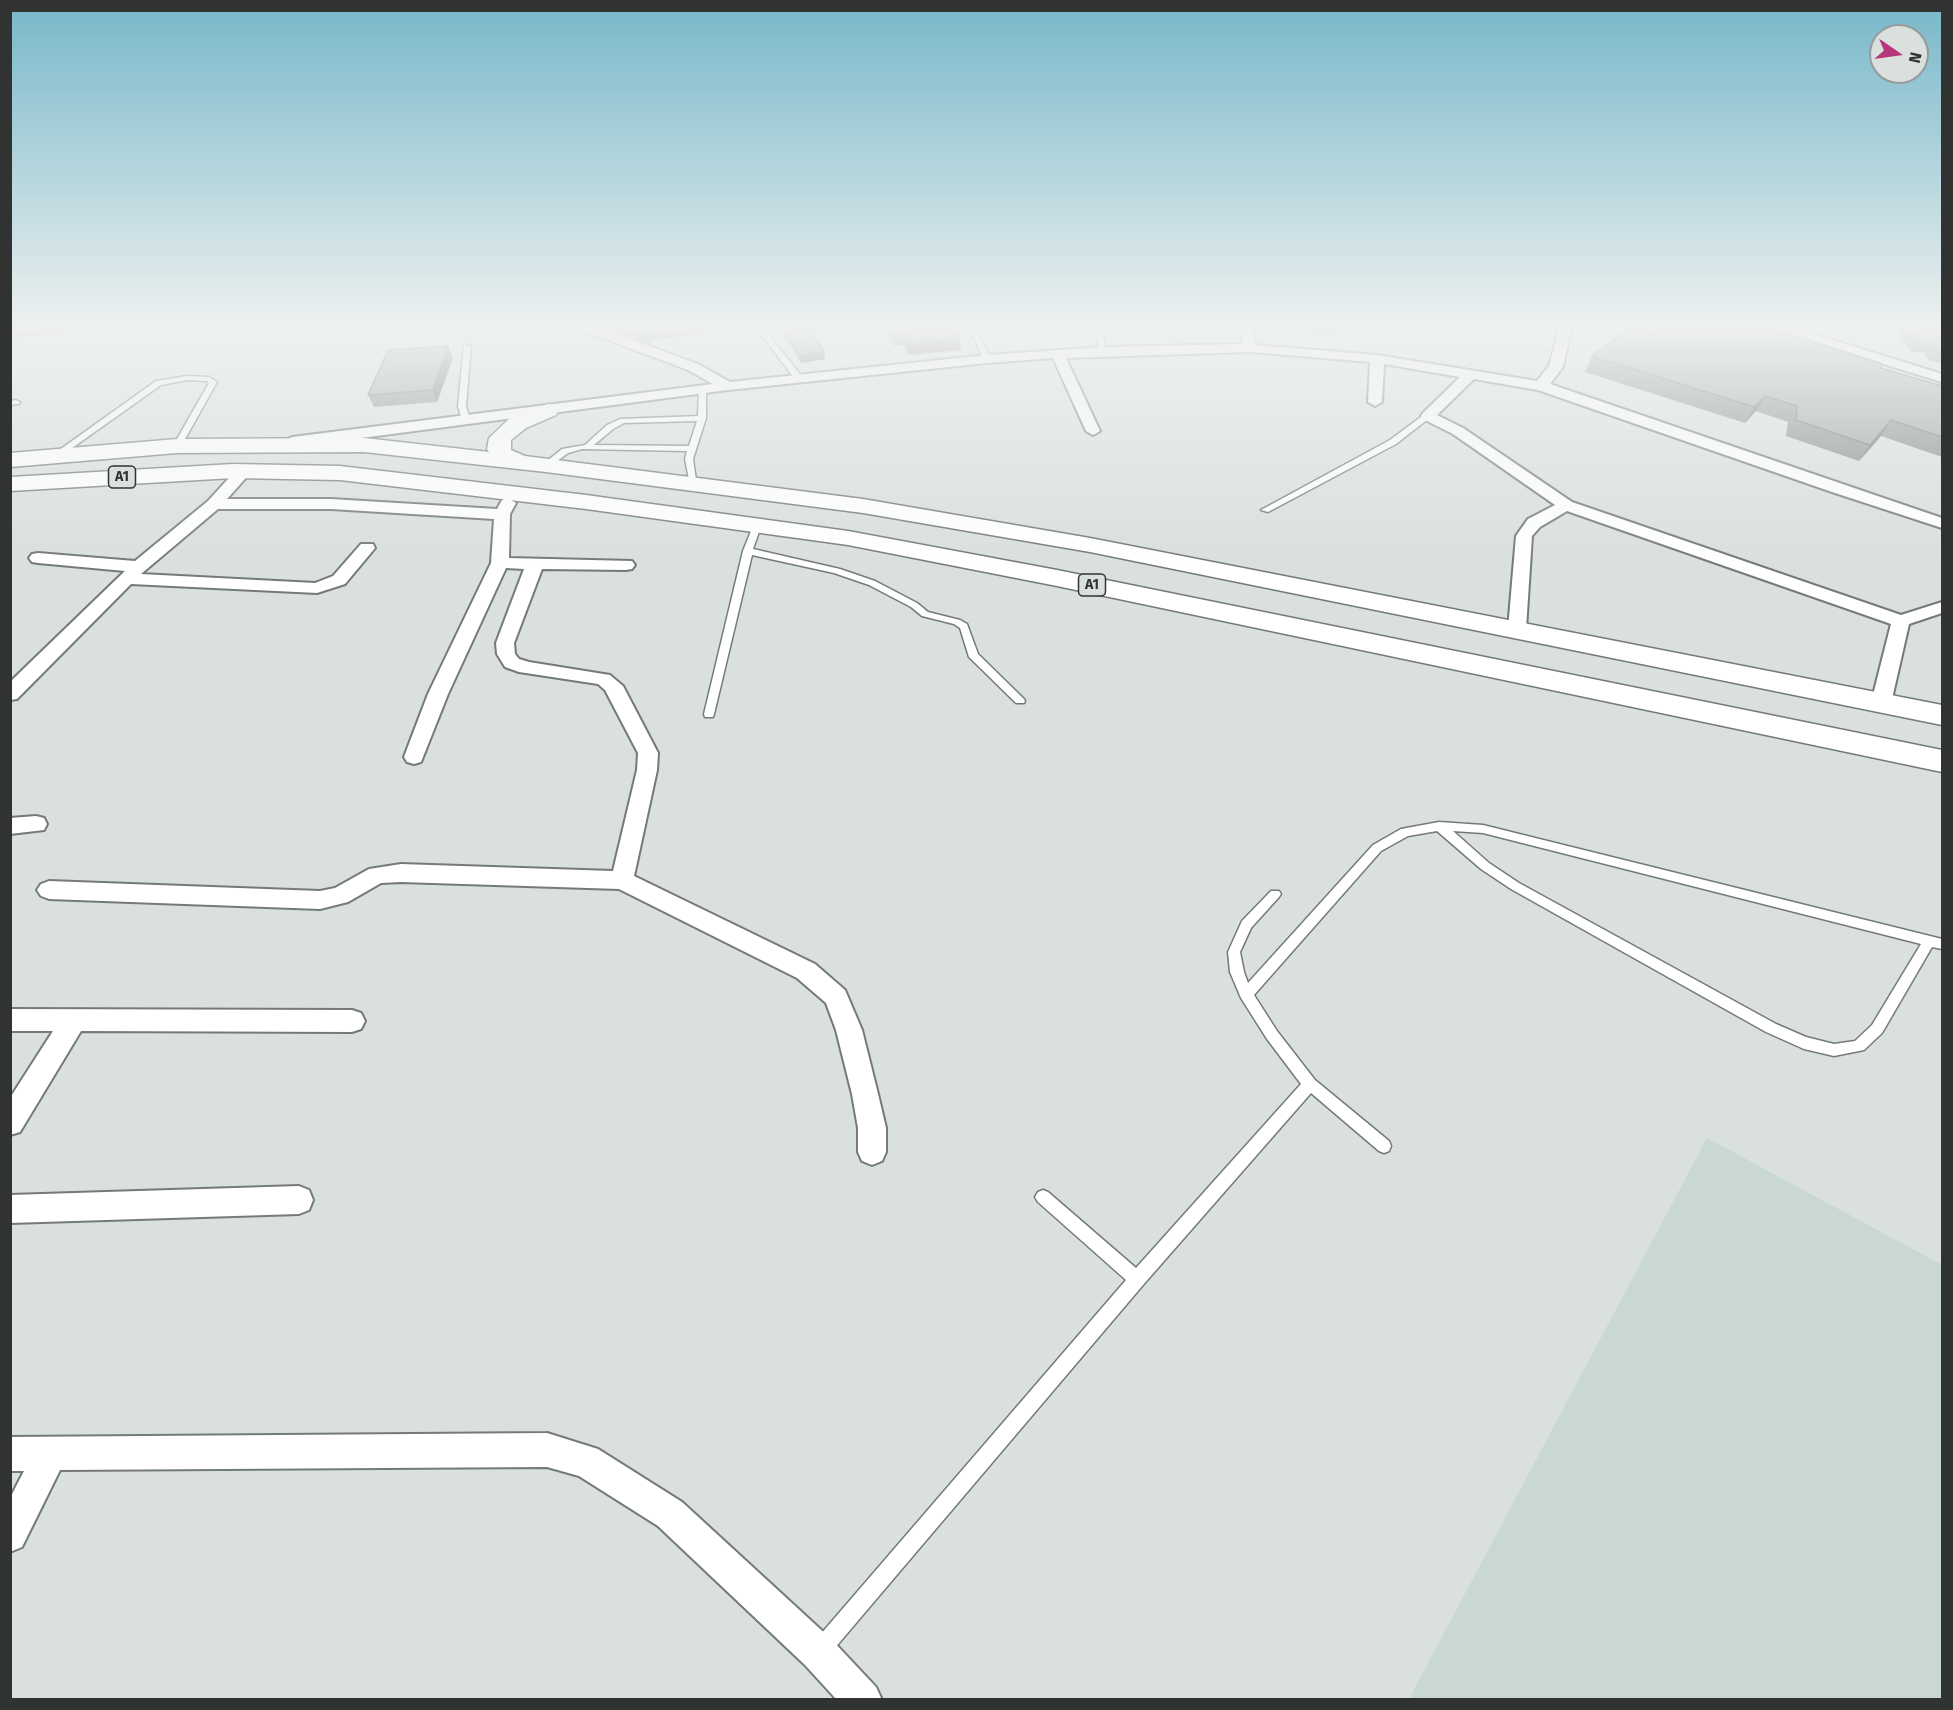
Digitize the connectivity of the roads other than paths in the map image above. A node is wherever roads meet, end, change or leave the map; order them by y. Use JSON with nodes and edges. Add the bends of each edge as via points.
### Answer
{"nodes":[{"id":1,"x":128,"y":405,"type":"edge"},
{"id":2,"x":200,"y":405,"type":"edge"},
{"id":3,"x":462,"y":405,"type":"edge"},
{"id":4,"x":590,"y":405,"type":"edge"},
{"id":5,"x":702,"y":405,"type":"edge"},
{"id":6,"x":1081,"y":405,"type":"edge"},
{"id":7,"x":1440,"y":405,"type":"edge"},
{"id":8,"x":1595,"y":405,"type":"edge"},
{"id":9,"x":548,"y":410,"type":"junction"},
{"id":10,"x":1428,"y":417,"type":"junction"},
{"id":11,"x":702,"y":418,"type":"junction"},
{"id":12,"x":466,"y":420,"type":"junction"},
{"id":13,"x":1093,"y":431,"type":"dead end"},
{"id":14,"x":279,"y":444,"type":"junction"},
{"id":15,"x":364,"y":445,"type":"junction"},
{"id":16,"x":177,"y":446,"type":"junction"},
{"id":17,"x":588,"y":447,"type":"junction"},
{"id":18,"x":693,"y":448,"type":"junction"},
{"id":19,"x":55,"y":456,"type":"junction"},
{"id":20,"x":10,"y":460,"type":"edge"},
{"id":21,"x":520,"y":462,"type":"junction"},
{"id":22,"x":546,"y":465,"type":"junction"},
{"id":23,"x":239,"y":471,"type":"junction"},
{"id":24,"x":340,"y":473,"type":"junction"},
{"id":25,"x":10,"y":484,"type":"edge"},
{"id":26,"x":694,"y":485,"type":"junction"},
{"id":27,"x":214,"y":504,"type":"junction"},
{"id":28,"x":507,"y":504,"type":"junction"},
{"id":29,"x":1566,"y":505,"type":"junction"},
{"id":30,"x":1265,"y":510,"type":"dead end"},
{"id":31,"x":1942,"y":523,"type":"edge"},
{"id":32,"x":757,"y":526,"type":"junction"},
{"id":33,"x":367,"y":549,"type":"dead end"},
{"id":34,"x":748,"y":551,"type":"junction"},
{"id":35,"x":38,"y":558,"type":"dead end"},
{"id":36,"x":500,"y":563,"type":"junction"},
{"id":37,"x":535,"y":564,"type":"junction"},
{"id":38,"x":626,"y":565,"type":"dead end"},
{"id":39,"x":133,"y":573,"type":"junction"},
{"id":40,"x":1942,"y":607,"type":"edge"},
{"id":41,"x":1901,"y":621,"type":"junction"},
{"id":42,"x":1517,"y":629,"type":"junction"},
{"id":43,"x":10,"y":694,"type":"edge"},
{"id":44,"x":1020,"y":701,"type":"dead end"},
{"id":45,"x":1881,"y":702,"type":"junction"},
{"id":46,"x":709,"y":714,"type":"dead end"},
{"id":47,"x":1942,"y":715,"type":"edge"},
{"id":48,"x":414,"y":757,"type":"dead end"},
{"id":49,"x":1942,"y":761,"type":"edge"},
{"id":50,"x":36,"y":824,"type":"dead end"},
{"id":51,"x":1439,"y":825,"type":"junction"},
{"id":52,"x":10,"y":826,"type":"edge"},
{"id":53,"x":622,"y":880,"type":"junction"},
{"id":54,"x":49,"y":890,"type":"dead end"},
{"id":55,"x":1275,"y":894,"type":"dead end"},
{"id":56,"x":1929,"y":941,"type":"junction"},
{"id":57,"x":1942,"y":944,"type":"edge"},
{"id":58,"x":1246,"y":994,"type":"junction"},
{"id":59,"x":10,"y":1020,"type":"edge"},
{"id":60,"x":74,"y":1020,"type":"junction"},
{"id":61,"x":352,"y":1022,"type":"dead end"},
{"id":62,"x":1310,"y":1084,"type":"junction"},
{"id":63,"x":10,"y":1123,"type":"edge"},
{"id":64,"x":1384,"y":1146,"type":"dead end"},
{"id":65,"x":872,"y":1152,"type":"dead end"},
{"id":66,"x":1042,"y":1197,"type":"dead end"},
{"id":67,"x":300,"y":1200,"type":"dead end"},
{"id":68,"x":10,"y":1209,"type":"edge"},
{"id":69,"x":1137,"y":1279,"type":"junction"},
{"id":70,"x":51,"y":1453,"type":"junction"},
{"id":71,"x":10,"y":1455,"type":"edge"},
{"id":72,"x":10,"y":1535,"type":"edge"},
{"id":73,"x":818,"y":1652,"type":"junction"},
{"id":74,"x":863,"y":1700,"type":"edge"}],
"edges":[{"from":1,"to":19,"type":"lane"},
{"from":2,"to":16,"type":"lane"},
{"from":3,"to":12,"type":"lane"},
{"from":4,"to":9,"type":"street"},
{"from":5,"to":11,"type":"lane"},
{"from":6,"to":13,"type":"street"},
{"from":7,"to":10,"type":"street"},
{"from":8,"to":31,"type":"street"},
{"from":9,"to":12,"type":"street"},
{"from":9,"to":21,"type":"main road","via":[[518,423],[500,438],[498,449],[503,455]]},
{"from":10,"to":29,"type":"street","via":[[1458,431]]},
{"from":10,"to":30,"type":"lane","via":[[1393,442]]},
{"from":11,"to":17,"type":"lane","via":[[623,422],[610,427]]},
{"from":11,"to":18,"type":"lane"},
{"from":12,"to":14,"type":"street"},
{"from":14,"to":15,"type":"main road","number":"A1"},
{"from":14,"to":16,"type":"main road","number":"A1"},
{"from":15,"to":21,"type":"main road","number":"A1"},
{"from":15,"to":23,"type":"main road","number":"A1"},
{"from":15,"to":24,"type":"main road"},
{"from":16,"to":19,"type":"main road","number":"A1"},
{"from":16,"to":23,"type":"main road","number":"A1"},
{"from":17,"to":18,"type":"lane"},
{"from":17,"to":22,"type":"lane","via":[[565,451]]},
{"from":18,"to":26,"type":"lane","via":[[689,459]]},
{"from":19,"to":20,"type":"main road","number":"A1"},
{"from":21,"to":22,"type":"main road","number":"A1"},
{"from":22,"to":26,"type":"main road","number":"A1"},
{"from":23,"to":24,"type":"main road","number":"A1"},
{"from":23,"to":25,"type":"main road","number":"A1"},
{"from":23,"to":27,"type":"street"},
{"from":24,"to":28,"type":"main road","number":"A1"},
{"from":26,"to":42,"type":"main road","number":"A1","via":[[863,506],[1090,545]]},
{"from":27,"to":28,"type":"street"},
{"from":27,"to":39,"type":"street"},
{"from":28,"to":32,"type":"main road","number":"A1"},
{"from":28,"to":36,"type":"street"},
{"from":29,"to":41,"type":"street"},
{"from":29,"to":42,"type":"street","via":[[1534,523],[1524,536]]},
{"from":32,"to":34,"type":"lane"},
{"from":32,"to":49,"type":"main road","number":"A1","via":[[848,538],[1058,578]]},
{"from":33,"to":39,"type":"street","via":[[339,580],[317,588]]},
{"from":34,"to":44,"type":"lane","via":[[872,582],[925,614],[957,622],[964,626],[973,655]]},
{"from":34,"to":46,"type":"lane"},
{"from":35,"to":39,"type":"street"},
{"from":36,"to":37,"type":"street"},
{"from":36,"to":48,"type":"street","via":[[438,694]]},
{"from":37,"to":38,"type":"street"},
{"from":37,"to":53,"type":"street","via":[[505,643],[506,654],[512,663],[526,668],[590,676],[614,686],[648,753]]},
{"from":39,"to":43,"type":"street"},
{"from":40,"to":41,"type":"street"},
{"from":41,"to":45,"type":"street"},
{"from":42,"to":45,"type":"main road","number":"A1"},
{"from":45,"to":47,"type":"main road","number":"A1"},
{"from":50,"to":52,"type":"street"},
{"from":51,"to":56,"type":"lane","via":[[1483,829]]},
{"from":51,"to":56,"type":"lane","via":[[1485,866],[1515,886],[1804,1043],[1834,1050],[1859,1047],[1877,1029]]},
{"from":51,"to":58,"type":"lane","via":[[1405,832],[1377,848]]},
{"from":53,"to":54,"type":"street","via":[[401,873],[377,875],[340,896],[320,900]]},
{"from":53,"to":65,"type":"street","via":[[806,971],[836,997],[866,1094],[873,1128]]},
{"from":55,"to":58,"type":"lane","via":[[1246,925],[1234,952]]},
{"from":56,"to":57,"type":"lane"},
{"from":58,"to":62,"type":"lane"},
{"from":59,"to":60,"type":"street"},
{"from":60,"to":61,"type":"street"},
{"from":60,"to":63,"type":"street"},
{"from":62,"to":64,"type":"lane"},
{"from":62,"to":69,"type":"lane"},
{"from":66,"to":69,"type":"lane"},
{"from":67,"to":68,"type":"street"},
{"from":69,"to":73,"type":"lane"},
{"from":70,"to":71,"type":"street"},
{"from":70,"to":72,"type":"street"},
{"from":70,"to":73,"type":"street","via":[[547,1450],[586,1461],[670,1514]]},
{"from":73,"to":74,"type":"street"}]}
